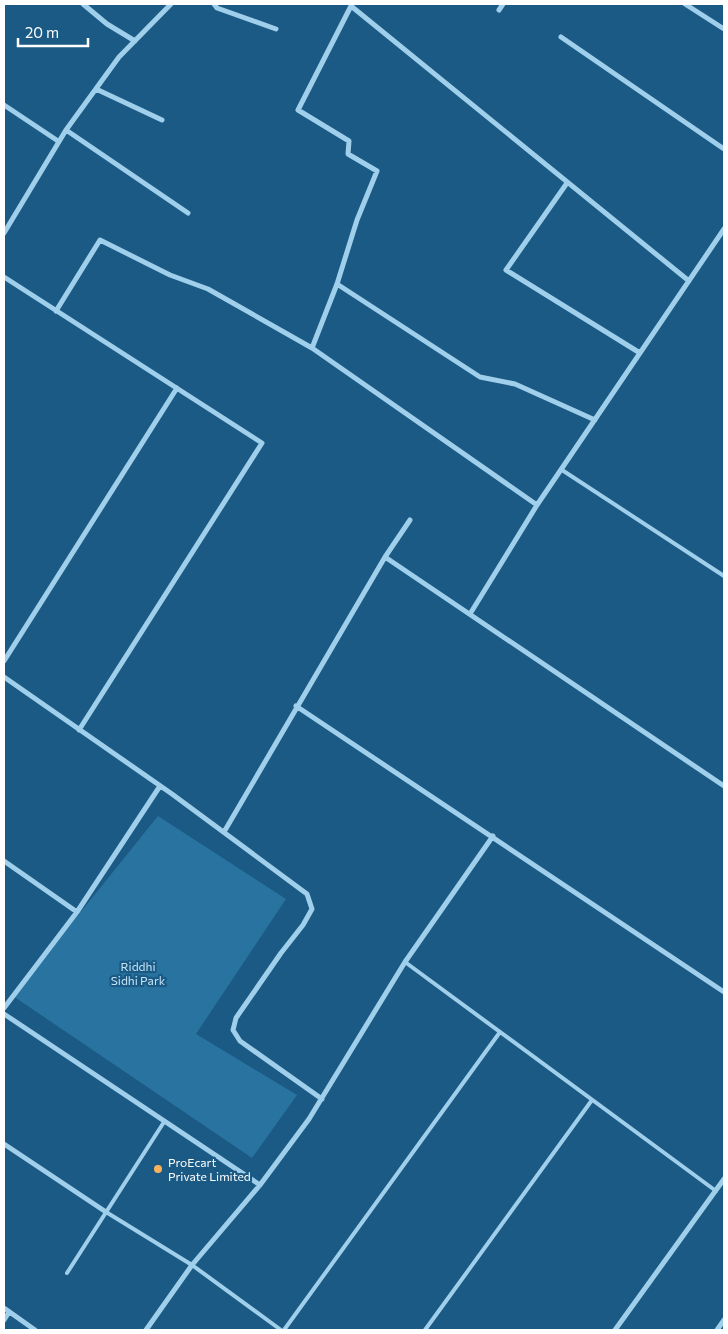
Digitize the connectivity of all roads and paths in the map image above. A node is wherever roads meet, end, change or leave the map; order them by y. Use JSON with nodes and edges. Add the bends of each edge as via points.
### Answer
{"nodes":[{"id":1,"x":83,"y":4,"type":"edge"},
{"id":2,"x":171,"y":4,"type":"edge"},
{"id":3,"x":214,"y":4,"type":"edge"},
{"id":4,"x":503,"y":4,"type":"edge"},
{"id":5,"x":685,"y":4,"type":"edge"},
{"id":6,"x":499,"y":10,"type":"dead end"},
{"id":7,"x":276,"y":29,"type":"dead end"},
{"id":8,"x":724,"y":29,"type":"edge"},
{"id":9,"x":561,"y":37,"type":"dead end"},
{"id":10,"x":135,"y":41,"type":"junction"},
{"id":11,"x":96,"y":90,"type":"junction"},
{"id":12,"x":4,"y":106,"type":"edge"},
{"id":13,"x":162,"y":120,"type":"dead end"},
{"id":14,"x":66,"y":130,"type":"junction"},
{"id":15,"x":58,"y":141,"type":"junction"},
{"id":16,"x":724,"y":149,"type":"edge"},
{"id":17,"x":568,"y":183,"type":"junction"},
{"id":18,"x":188,"y":213,"type":"dead end"},
{"id":19,"x":724,"y":229,"type":"edge"},
{"id":20,"x":4,"y":233,"type":"edge"},
{"id":21,"x":4,"y":276,"type":"edge"},
{"id":22,"x":689,"y":281,"type":"junction"},
{"id":23,"x":337,"y":284,"type":"junction"},
{"id":24,"x":56,"y":311,"type":"junction"},
{"id":25,"x":312,"y":348,"type":"junction"},
{"id":26,"x":640,"y":354,"type":"junction"},
{"id":27,"x":177,"y":388,"type":"junction"},
{"id":28,"x":595,"y":420,"type":"junction"},
{"id":29,"x":562,"y":470,"type":"junction"},
{"id":30,"x":538,"y":505,"type":"junction"},
{"id":31,"x":410,"y":520,"type":"dead end"},
{"id":32,"x":385,"y":557,"type":"junction"},
{"id":33,"x":724,"y":576,"type":"edge"},
{"id":34,"x":470,"y":614,"type":"junction"},
{"id":35,"x":4,"y":662,"type":"edge"},
{"id":36,"x":4,"y":677,"type":"edge"},
{"id":37,"x":296,"y":706,"type":"junction"},
{"id":38,"x":79,"y":730,"type":"junction"},
{"id":39,"x":160,"y":786,"type":"junction"},
{"id":40,"x":724,"y":786,"type":"edge"},
{"id":41,"x":224,"y":832,"type":"junction"},
{"id":42,"x":493,"y":836,"type":"junction"},
{"id":43,"x":4,"y":861,"type":"edge"},
{"id":44,"x":77,"y":912,"type":"junction"},
{"id":45,"x":405,"y":962,"type":"junction"},
{"id":46,"x":724,"y":992,"type":"edge"},
{"id":47,"x":4,"y":1008,"type":"edge"},
{"id":48,"x":4,"y":1014,"type":"edge"},
{"id":49,"x":500,"y":1032,"type":"junction"},
{"id":50,"x":322,"y":1099,"type":"junction"},
{"id":51,"x":592,"y":1100,"type":"junction"},
{"id":52,"x":164,"y":1122,"type":"junction"},
{"id":53,"x":4,"y":1144,"type":"edge"},
{"id":54,"x":724,"y":1179,"type":"edge"},
{"id":55,"x":260,"y":1185,"type":"junction"},
{"id":56,"x":716,"y":1191,"type":"junction"},
{"id":57,"x":106,"y":1212,"type":"junction"},
{"id":58,"x":192,"y":1265,"type":"junction"},
{"id":59,"x":67,"y":1273,"type":"dead end"},
{"id":60,"x":4,"y":1308,"type":"edge"},
{"id":61,"x":9,"y":1312,"type":"junction"},
{"id":62,"x":4,"y":1320,"type":"edge"},
{"id":63,"x":724,"y":1320,"type":"edge"},
{"id":64,"x":35,"y":1330,"type":"edge"},
{"id":65,"x":146,"y":1330,"type":"edge"},
{"id":66,"x":283,"y":1330,"type":"edge"},
{"id":67,"x":425,"y":1330,"type":"edge"},
{"id":68,"x":615,"y":1330,"type":"edge"},
{"id":69,"x":717,"y":1330,"type":"edge"}],
"edges":[{"from":1,"to":10,"type":"street"},
{"from":2,"to":10,"type":"street"},
{"from":3,"to":7,"type":"street"},
{"from":4,"to":6,"type":"street"},
{"from":5,"to":8,"type":"street"},
{"from":9,"to":16,"type":"street"},
{"from":10,"to":11,"type":"street"},
{"from":11,"to":13,"type":"street"},
{"from":11,"to":14,"type":"street"},
{"from":12,"to":15,"type":"street"},
{"from":14,"to":15,"type":"street"},
{"from":14,"to":18,"type":"street"},
{"from":15,"to":20,"type":"street"},
{"from":17,"to":22,"type":"street"},
{"from":17,"to":23,"type":"street","via":[[351,6],[298,110],[349,140],[348,154],[377,172],[357,220]]},
{"from":17,"to":26,"type":"street","via":[[506,270]]},
{"from":19,"to":22,"type":"street"},
{"from":21,"to":24,"type":"street"},
{"from":22,"to":26,"type":"street"},
{"from":23,"to":25,"type":"street"},
{"from":23,"to":28,"type":"street","via":[[480,377],[514,384]]},
{"from":24,"to":25,"type":"street","via":[[100,240],[170,275],[208,289]]},
{"from":24,"to":27,"type":"street"},
{"from":25,"to":30,"type":"street"},
{"from":26,"to":28,"type":"street"},
{"from":27,"to":35,"type":"street"},
{"from":27,"to":38,"type":"street","via":[[262,443]]},
{"from":28,"to":29,"type":"street"},
{"from":29,"to":30,"type":"street"},
{"from":29,"to":33,"type":"lane"},
{"from":30,"to":34,"type":"street"},
{"from":31,"to":32,"type":"street"},
{"from":32,"to":34,"type":"street"},
{"from":32,"to":37,"type":"street"},
{"from":34,"to":40,"type":"street"},
{"from":36,"to":38,"type":"street"},
{"from":37,"to":41,"type":"street"},
{"from":37,"to":42,"type":"street"},
{"from":38,"to":39,"type":"street"},
{"from":39,"to":41,"type":"street"},
{"from":39,"to":44,"type":"street"},
{"from":41,"to":50,"type":"street","via":[[307,894],[312,909],[304,925],[236,1018],[233,1030],[240,1040]]},
{"from":42,"to":45,"type":"street"},
{"from":42,"to":46,"type":"street"},
{"from":43,"to":44,"type":"street"},
{"from":44,"to":47,"type":"street"},
{"from":45,"to":49,"type":"lane"},
{"from":45,"to":50,"type":"street"},
{"from":48,"to":52,"type":"street"},
{"from":49,"to":51,"type":"lane"},
{"from":49,"to":66,"type":"lane"},
{"from":50,"to":55,"type":"street"},
{"from":51,"to":56,"type":"lane"},
{"from":51,"to":67,"type":"lane"},
{"from":52,"to":55,"type":"street"},
{"from":52,"to":57,"type":"lane"},
{"from":53,"to":57,"type":"street"},
{"from":54,"to":56,"type":"street"},
{"from":55,"to":58,"type":"street"},
{"from":56,"to":68,"type":"street"},
{"from":57,"to":58,"type":"lane"},
{"from":57,"to":59,"type":"lane"},
{"from":58,"to":65,"type":"street"},
{"from":58,"to":66,"type":"lane"},
{"from":60,"to":61,"type":"street"},
{"from":61,"to":62,"type":"street"},
{"from":61,"to":64,"type":"street"},
{"from":63,"to":69,"type":"street"}]}
